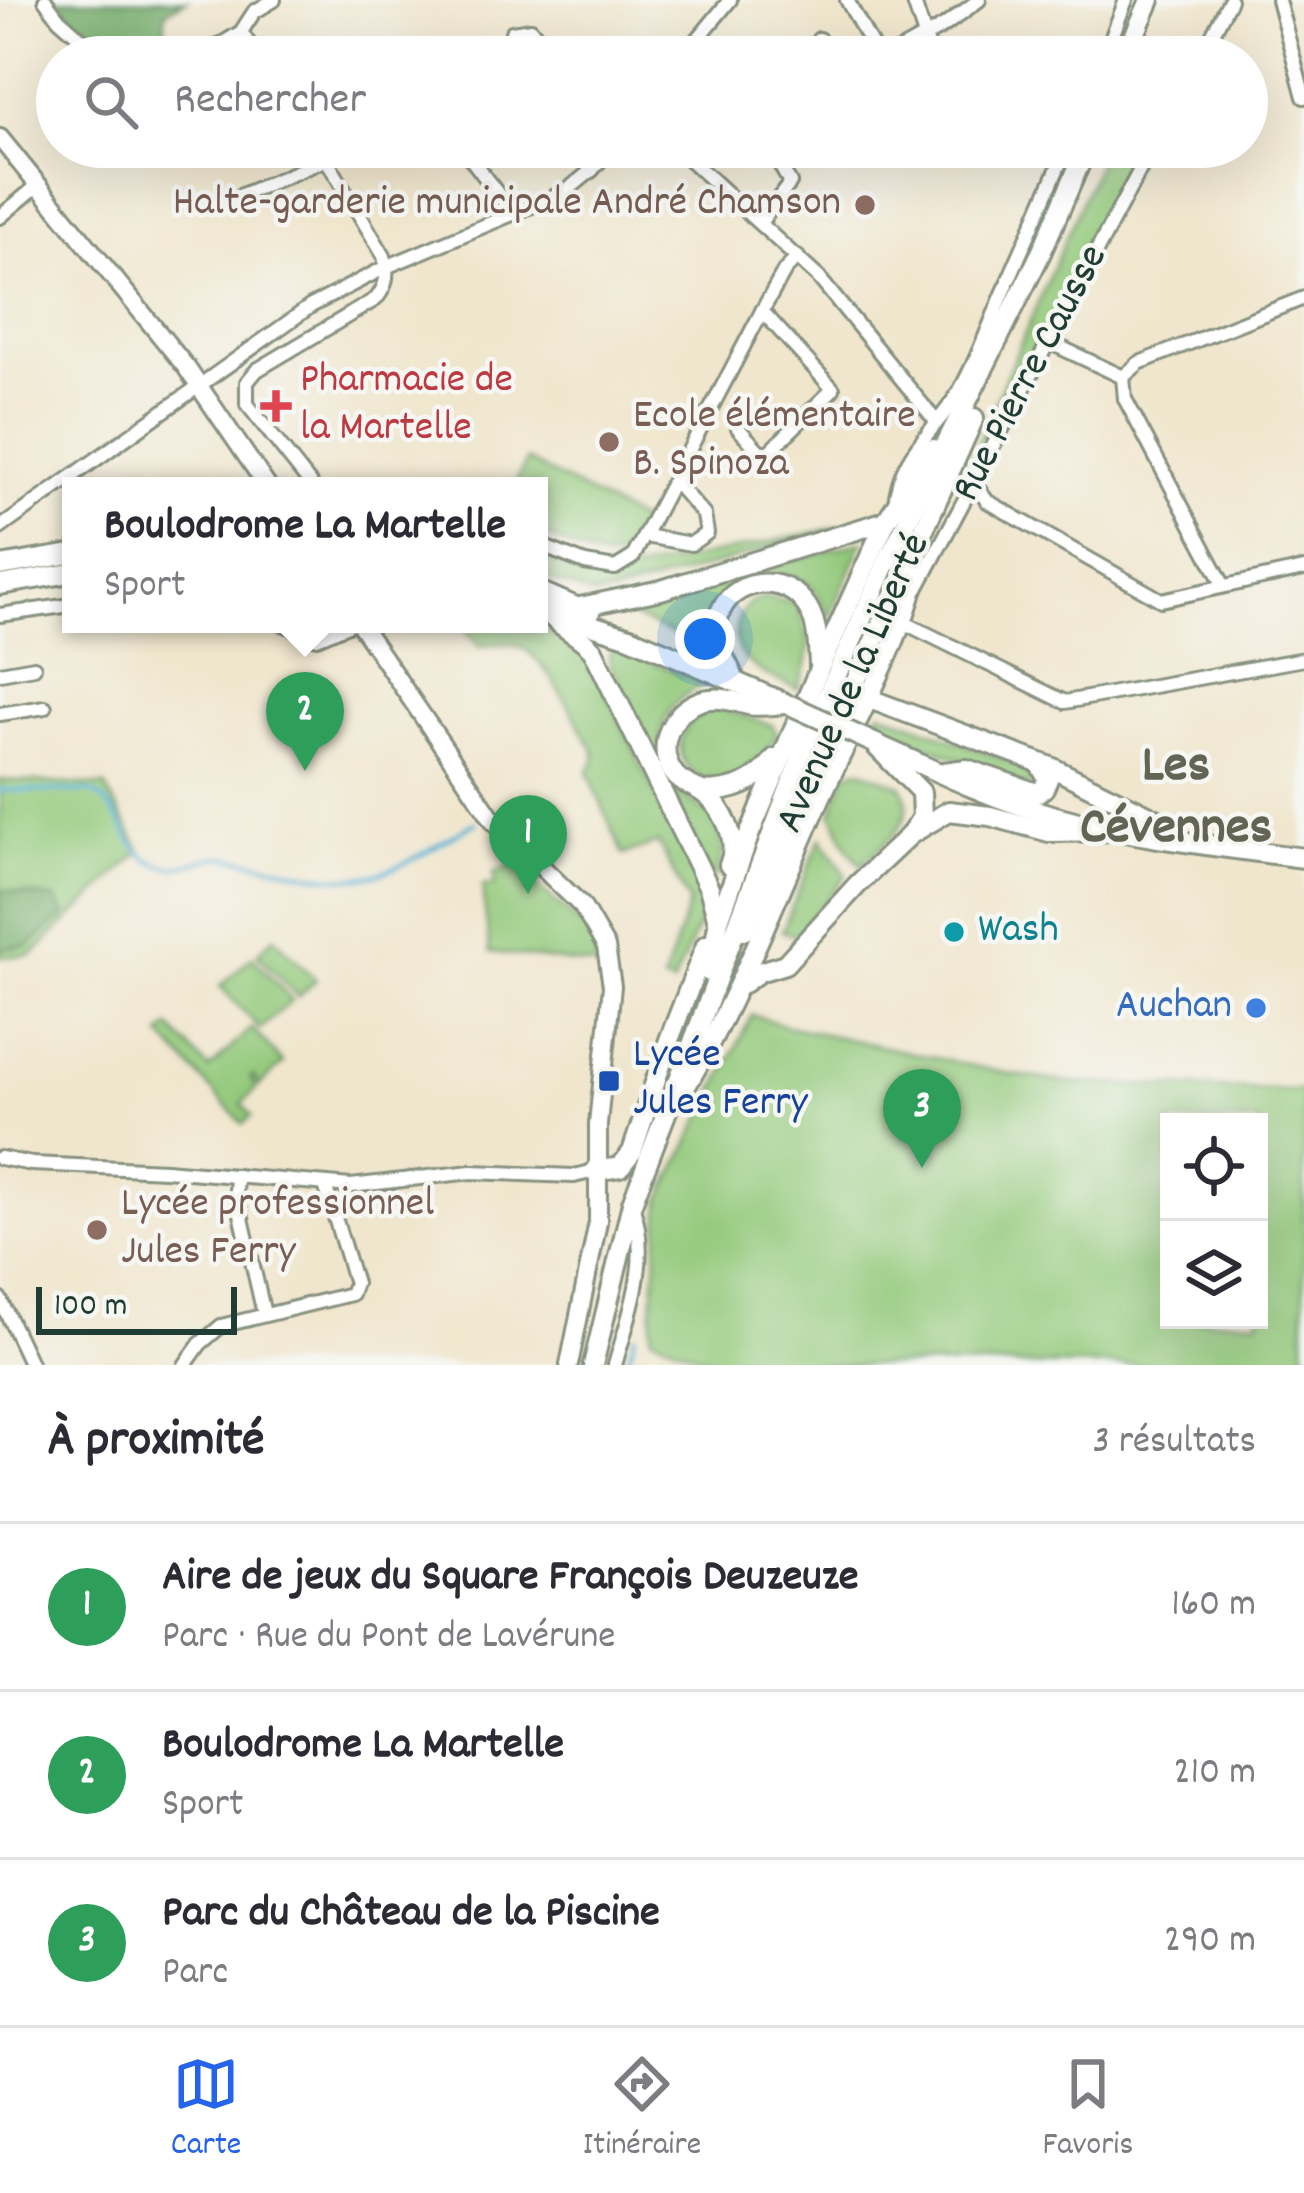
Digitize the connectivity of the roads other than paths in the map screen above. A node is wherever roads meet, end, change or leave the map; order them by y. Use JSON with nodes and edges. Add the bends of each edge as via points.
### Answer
{"nodes":[{"id":1,"x":45,"y":0,"type":"edge"},
{"id":2,"x":274,"y":0,"type":"edge"},
{"id":3,"x":730,"y":0,"type":"edge"},
{"id":4,"x":847,"y":0,"type":"edge"},
{"id":5,"x":913,"y":0,"type":"edge"},
{"id":6,"x":979,"y":0,"type":"edge"},
{"id":7,"x":1126,"y":0,"type":"edge"},
{"id":8,"x":1150,"y":0,"type":"edge"},
{"id":9,"x":1230,"y":0,"type":"edge"},
{"id":10,"x":1278,"y":0,"type":"edge"},
{"id":11,"x":241,"y":32,"type":"junction"},
{"id":12,"x":512,"y":32,"type":"dead end"},
{"id":13,"x":926,"y":34,"type":"junction"},
{"id":14,"x":78,"y":36,"type":"edge"},
{"id":15,"x":234,"y":36,"type":"edge"},
{"id":16,"x":244,"y":36,"type":"edge"},
{"id":17,"x":536,"y":36,"type":"edge"},
{"id":18,"x":700,"y":36,"type":"edge"},
{"id":19,"x":867,"y":36,"type":"edge"},
{"id":20,"x":923,"y":36,"type":"edge"},
{"id":21,"x":1112,"y":36,"type":"edge"},
{"id":22,"x":1134,"y":36,"type":"edge"},
{"id":23,"x":1212,"y":36,"type":"edge"},
{"id":24,"x":1304,"y":97,"type":"edge"},
{"id":25,"x":0,"y":138,"type":"edge"},
{"id":26,"x":293,"y":168,"type":"edge"},
{"id":27,"x":332,"y":168,"type":"edge"},
{"id":28,"x":478,"y":168,"type":"edge"},
{"id":29,"x":699,"y":168,"type":"edge"},
{"id":30,"x":782,"y":168,"type":"edge"},
{"id":31,"x":1058,"y":168,"type":"edge"},
{"id":32,"x":1078,"y":168,"type":"edge"},
{"id":33,"x":1142,"y":168,"type":"edge"},
{"id":34,"x":592,"y":170,"type":"edge"},
{"id":35,"x":38,"y":185,"type":"junction"},
{"id":36,"x":232,"y":199,"type":"dead end"},
{"id":37,"x":513,"y":214,"type":"junction"},
{"id":38,"x":0,"y":217,"type":"edge"},
{"id":39,"x":760,"y":223,"type":"junction"},
{"id":40,"x":1041,"y":253,"type":"junction"},
{"id":41,"x":798,"y":257,"type":"junction"},
{"id":42,"x":386,"y":267,"type":"junction"},
{"id":43,"x":1304,"y":298,"type":"edge"},
{"id":44,"x":762,"y":311,"type":"junction"},
{"id":45,"x":1049,"y":342,"type":"junction"},
{"id":46,"x":1123,"y":377,"type":"junction"},
{"id":47,"x":197,"y":384,"type":"junction"},
{"id":48,"x":969,"y":403,"type":"junction"},
{"id":49,"x":943,"y":418,"type":"junction"},
{"id":50,"x":737,"y":428,"type":"dead end"},
{"id":51,"x":71,"y":477,"type":"edge"},
{"id":52,"x":261,"y":477,"type":"edge"},
{"id":53,"x":305,"y":477,"type":"edge"},
{"id":54,"x":674,"y":481,"type":"junction"},
{"id":55,"x":62,"y":483,"type":"edge"},
{"id":56,"x":974,"y":483,"type":"junction"},
{"id":57,"x":890,"y":513,"type":"junction"},
{"id":58,"x":0,"y":529,"type":"edge"},
{"id":59,"x":645,"y":536,"type":"junction"},
{"id":60,"x":917,"y":544,"type":"junction"},
{"id":61,"x":548,"y":549,"type":"edge"},
{"id":62,"x":62,"y":556,"type":"edge"},
{"id":63,"x":0,"y":566,"type":"edge"},
{"id":64,"x":1304,"y":569,"type":"edge"},
{"id":65,"x":62,"y":574,"type":"edge"},
{"id":66,"x":0,"y":585,"type":"edge"},
{"id":67,"x":1224,"y":586,"type":"junction"},
{"id":68,"x":548,"y":595,"type":"edge"},
{"id":69,"x":910,"y":600,"type":"junction"},
{"id":70,"x":62,"y":605,"type":"edge"},
{"id":71,"x":580,"y":607,"type":"junction"},
{"id":72,"x":548,"y":612,"type":"edge"},
{"id":73,"x":0,"y":615,"type":"edge"},
{"id":74,"x":548,"y":615,"type":"edge"},
{"id":75,"x":901,"y":621,"type":"junction"},
{"id":76,"x":366,"y":633,"type":"edge"},
{"id":77,"x":630,"y":637,"type":"junction"},
{"id":78,"x":1304,"y":659,"type":"edge"},
{"id":79,"x":34,"y":667,"type":"dead end"},
{"id":80,"x":820,"y":667,"type":"junction"},
{"id":81,"x":0,"y":673,"type":"edge"},
{"id":82,"x":730,"y":689,"type":"junction"},
{"id":83,"x":867,"y":698,"type":"junction"},
{"id":84,"x":45,"y":707,"type":"dead end"},
{"id":85,"x":0,"y":714,"type":"edge"},
{"id":86,"x":791,"y":734,"type":"junction"},
{"id":87,"x":874,"y":743,"type":"junction"},
{"id":88,"x":1040,"y":765,"type":"junction"},
{"id":89,"x":942,"y":773,"type":"junction"},
{"id":90,"x":702,"y":792,"type":"junction"},
{"id":91,"x":1120,"y":831,"type":"junction"},
{"id":92,"x":911,"y":834,"type":"junction"},
{"id":93,"x":1169,"y":839,"type":"junction"},
{"id":94,"x":1302,"y":857,"type":"edge"},
{"id":95,"x":716,"y":911,"type":"junction"},
{"id":96,"x":769,"y":923,"type":"junction"},
{"id":97,"x":802,"y":949,"type":"junction"},
{"id":98,"x":718,"y":980,"type":"junction"},
{"id":99,"x":741,"y":986,"type":"junction"},
{"id":100,"x":699,"y":1025,"type":"junction"},
{"id":101,"x":656,"y":1137,"type":"junction"},
{"id":102,"x":0,"y":1158,"type":"edge"},
{"id":103,"x":596,"y":1171,"type":"junction"},
{"id":104,"x":237,"y":1176,"type":"junction"},
{"id":105,"x":325,"y":1185,"type":"junction"},
{"id":106,"x":632,"y":1203,"type":"junction"},
{"id":107,"x":0,"y":1299,"type":"edge"},
{"id":108,"x":264,"y":1314,"type":"junction"},
{"id":109,"x":32,"y":1365,"type":"edge"},
{"id":110,"x":185,"y":1365,"type":"edge"},
{"id":111,"x":569,"y":1365,"type":"edge"},
{"id":112,"x":593,"y":1365,"type":"edge"},
{"id":113,"x":615,"y":1365,"type":"edge"}],
"edges":[{"from":1,"to":14,"type":"street"},
{"from":2,"to":11,"type":"street"},
{"from":3,"to":18,"type":"street"},
{"from":4,"to":19,"type":"street"},
{"from":5,"to":13,"type":"street"},
{"from":6,"to":13,"type":"street"},
{"from":7,"to":21,"type":"street"},
{"from":8,"to":22,"type":"main road"},
{"from":9,"to":23,"type":"street"},
{"from":10,"to":24,"type":"street"},
{"from":11,"to":15,"type":"street"},
{"from":11,"to":16,"type":"street"},
{"from":12,"to":17,"type":"street","via":[[531,29]]},
{"from":13,"to":20,"type":"street"},
{"from":25,"to":35,"type":"street"},
{"from":26,"to":36,"type":"street"},
{"from":27,"to":42,"type":"street"},
{"from":28,"to":37,"type":"street"},
{"from":29,"to":39,"type":"street"},
{"from":30,"to":39,"type":"street","via":[[790,183]]},
{"from":31,"to":49,"type":"street"},
{"from":32,"to":40,"type":"main road","name":"Avenue de la Liberté"},
{"from":33,"to":45,"type":"street","name":"Rue Pierre Causse"},
{"from":34,"to":37,"type":"street","via":[[565,192]]},
{"from":35,"to":38,"type":"street"},
{"from":35,"to":47,"type":"street"},
{"from":37,"to":42,"type":"street"},
{"from":39,"to":41,"type":"street"},
{"from":40,"to":48,"type":"main road","name":"Avenue de la Liberté"},
{"from":40,"to":60,"type":"main road","name":"Avenue de la Liberté"},
{"from":41,"to":44,"type":"street"},
{"from":41,"to":49,"type":"street"},
{"from":42,"to":47,"type":"street","via":[[311,306]]},
{"from":42,"to":53,"type":"street","via":[[376,298],[247,382],[247,404]]},
{"from":43,"to":46,"type":"street","via":[[1139,363]]},
{"from":44,"to":50,"type":"street","via":[[833,389],[768,453]]},
{"from":44,"to":54,"type":"street"},
{"from":45,"to":46,"type":"street"},
{"from":45,"to":56,"type":"street","name":"Rue Pierre Causse"},
{"from":46,"to":67,"type":"street","via":[[1125,398]]},
{"from":47,"to":51,"type":"street"},
{"from":47,"to":52,"type":"street"},
{"from":48,"to":49,"type":"main road","name":"Avenue de la Liberté"},
{"from":48,"to":98,"type":"main road","name":"Avenue de la Liberté","via":[[808,739]]},
{"from":49,"to":57,"type":"main road","name":"Avenue de la Liberté"},
{"from":54,"to":59,"type":"street"},
{"from":54,"to":59,"type":"street","via":[[704,514],[706,533],[692,544]]},
{"from":55,"to":58,"type":"street"},
{"from":56,"to":67,"type":"street","via":[[988,502],[1150,596],[1174,599]]},
{"from":56,"to":69,"type":"street","name":"Rue Pierre Causse"},
{"from":57,"to":71,"type":"main road","via":[[661,590]]},
{"from":57,"to":80,"type":"main road","name":"Avenue de la Liberté"},
{"from":59,"to":61,"type":"street","via":[[615,568]]},
{"from":60,"to":69,"type":"main road"},
{"from":60,"to":98,"type":"main road","name":"Avenue de la Liberté"},
{"from":62,"to":63,"type":"main road"},
{"from":64,"to":67,"type":"street"},
{"from":65,"to":66,"type":"main road"},
{"from":68,"to":71,"type":"main road"},
{"from":69,"to":75,"type":"main road"},
{"from":70,"to":73,"type":"street"},
{"from":71,"to":77,"type":"main road"},
{"from":72,"to":77,"type":"main road"},
{"from":74,"to":95,"type":"main road","via":[[593,650]]},
{"from":75,"to":78,"type":"street","via":[[1064,702]]},
{"from":75,"to":83,"type":"main road"},
{"from":76,"to":103,"type":"street","via":[[494,821],[587,914],[606,946],[612,986]]},
{"from":77,"to":82,"type":"main road"},
{"from":79,"to":81,"type":"street"},
{"from":80,"to":82,"type":"main road","via":[[803,600],[753,583],[728,598],[717,625]]},
{"from":80,"to":86,"type":"main road","name":"Avenue de la Liberté"},
{"from":82,"to":87,"type":"main road","bridge":true,"via":[[747,704],[788,705]]},
{"from":82,"to":90,"type":"main road","via":[[688,706],[668,734],[670,767]]},
{"from":83,"to":88,"type":"main road"},
{"from":83,"to":96,"type":"main road"},
{"from":84,"to":85,"type":"street"},
{"from":86,"to":90,"type":"main road","via":[[754,780]]},
{"from":86,"to":95,"type":"main road","name":"Avenue de la Liberté"},
{"from":87,"to":89,"type":"main road"},
{"from":87,"to":92,"type":"main road","via":[[922,792],[922,817]]},
{"from":88,"to":89,"type":"main road","via":[[1048,779],[1037,793],[967,769]]},
{"from":88,"to":93,"type":"main road","via":[[1160,821]]},
{"from":89,"to":91,"type":"main road","via":[[1035,811]]},
{"from":90,"to":95,"type":"main road","via":[[734,845]]},
{"from":91,"to":92,"type":"main road","via":[[1049,832],[955,810]]},
{"from":91,"to":93,"type":"main road"},
{"from":92,"to":97,"type":"main road"},
{"from":93,"to":94,"type":"main road"},
{"from":95,"to":100,"type":"main road","name":"Avenue de la Liberté"},
{"from":95,"to":103,"type":"main road","via":[[658,1036],[622,1148]]},
{"from":96,"to":97,"type":"main road","via":[[779,945]]},
{"from":96,"to":99,"type":"main road"},
{"from":97,"to":99,"type":"main road"},
{"from":98,"to":100,"type":"main road","name":"Avenue de la Liberté"},
{"from":99,"to":101,"type":"main road"},
{"from":100,"to":101,"type":"main road","name":"Avenue de la Liberté"},
{"from":101,"to":106,"type":"main road","name":"Avenue de la Liberté"},
{"from":102,"to":104,"type":"street"},
{"from":103,"to":105,"type":"street"},
{"from":103,"to":111,"type":"street","via":[[596,1241]]},
{"from":104,"to":105,"type":"street"},
{"from":104,"to":108,"type":"street"},
{"from":105,"to":108,"type":"street","via":[[355,1283],[351,1294]]},
{"from":106,"to":112,"type":"main road","name":"Avenue de la Liberté"},
{"from":106,"to":113,"type":"street","via":[[639,1263]]},
{"from":107,"to":109,"type":"street"},
{"from":108,"to":110,"type":"street","via":[[213,1331]]}]}
